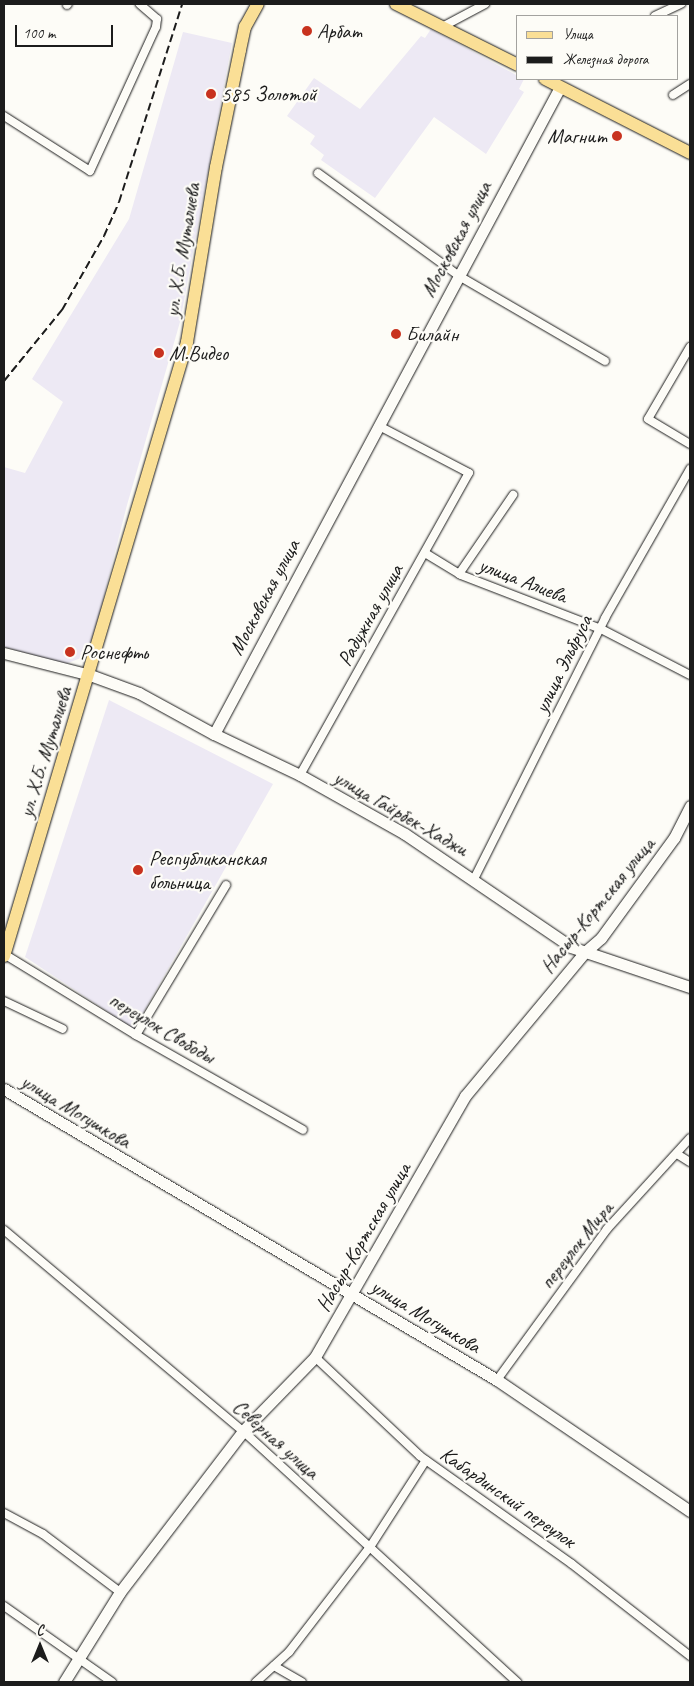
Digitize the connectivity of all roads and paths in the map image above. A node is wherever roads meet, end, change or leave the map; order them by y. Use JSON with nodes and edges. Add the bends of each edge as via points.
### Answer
{"nodes":[{"id":1,"x":140,"y":4,"type":"edge"},
{"id":2,"x":258,"y":4,"type":"edge"},
{"id":3,"x":265,"y":4,"type":"edge"},
{"id":4,"x":396,"y":4,"type":"edge"},
{"id":5,"x":486,"y":4,"type":"edge"},
{"id":6,"x":680,"y":4,"type":"edge"},
{"id":7,"x":657,"y":15,"type":"edge"},
{"id":8,"x":442,"y":27,"type":"junction"},
{"id":9,"x":240,"y":50,"type":"junction"},
{"id":10,"x":516,"y":64,"type":"edge"},
{"id":11,"x":546,"y":80,"type":"edge"},
{"id":12,"x":690,"y":84,"type":"edge"},
{"id":13,"x":560,"y":86,"type":"junction"},
{"id":14,"x":673,"y":95,"type":"dead end"},
{"id":15,"x":4,"y":116,"type":"edge"},
{"id":16,"x":690,"y":153,"type":"edge"},
{"id":17,"x":318,"y":173,"type":"dead end"},
{"id":18,"x":459,"y":276,"type":"junction"},
{"id":19,"x":690,"y":348,"type":"edge"},
{"id":20,"x":605,"y":360,"type":"dead end"},
{"id":21,"x":379,"y":426,"type":"junction"},
{"id":22,"x":690,"y":444,"type":"edge"},
{"id":23,"x":690,"y":469,"type":"edge"},
{"id":24,"x":513,"y":495,"type":"dead end"},
{"id":25,"x":425,"y":553,"type":"junction"},
{"id":26,"x":459,"y":574,"type":"junction"},
{"id":27,"x":601,"y":629,"type":"junction"},
{"id":28,"x":4,"y":653,"type":"edge"},
{"id":29,"x":90,"y":675,"type":"junction"},
{"id":30,"x":690,"y":675,"type":"edge"},
{"id":31,"x":214,"y":734,"type":"junction"},
{"id":32,"x":300,"y":775,"type":"junction"},
{"id":33,"x":690,"y":806,"type":"edge"},
{"id":34,"x":474,"y":879,"type":"junction"},
{"id":35,"x":226,"y":885,"type":"dead end"},
{"id":36,"x":585,"y":952,"type":"junction"},
{"id":37,"x":4,"y":955,"type":"edge"},
{"id":38,"x":690,"y":987,"type":"edge"},
{"id":39,"x":4,"y":1001,"type":"edge"},
{"id":40,"x":62,"y":1029,"type":"dead end"},
{"id":41,"x":136,"y":1035,"type":"junction"},
{"id":42,"x":4,"y":1090,"type":"edge"},
{"id":43,"x":303,"y":1130,"type":"dead end"},
{"id":44,"x":690,"y":1138,"type":"edge"},
{"id":45,"x":677,"y":1154,"type":"junction"},
{"id":46,"x":690,"y":1162,"type":"edge"},
{"id":47,"x":4,"y":1230,"type":"edge"},
{"id":48,"x":353,"y":1294,"type":"junction"},
{"id":49,"x":315,"y":1357,"type":"junction"},
{"id":50,"x":497,"y":1380,"type":"junction"},
{"id":51,"x":243,"y":1431,"type":"junction"},
{"id":52,"x":426,"y":1460,"type":"junction"},
{"id":53,"x":690,"y":1511,"type":"edge"},
{"id":54,"x":4,"y":1513,"type":"edge"},
{"id":55,"x":370,"y":1547,"type":"junction"},
{"id":56,"x":120,"y":1592,"type":"junction"},
{"id":57,"x":4,"y":1606,"type":"edge"},
{"id":58,"x":690,"y":1656,"type":"edge"},
{"id":59,"x":81,"y":1659,"type":"junction"},
{"id":60,"x":274,"y":1666,"type":"junction"},
{"id":61,"x":64,"y":1682,"type":"edge"},
{"id":62,"x":112,"y":1682,"type":"edge"},
{"id":63,"x":256,"y":1682,"type":"edge"},
{"id":64,"x":302,"y":1682,"type":"edge"},
{"id":65,"x":517,"y":1682,"type":"edge"}],
"edges":[{"from":1,"to":15,"type":"street","via":[[157,19],[156,27],[122,108],[90,171]]},
{"from":2,"to":9,"type":"main road","name":"ул. Х.Б. Муталиева","via":[[245,27]]},
{"from":3,"to":9,"type":"main road"},
{"from":4,"to":8,"type":"main road"},
{"from":5,"to":8,"type":"street"},
{"from":6,"to":7,"type":"street"},
{"from":8,"to":10,"type":"main road"},
{"from":9,"to":29,"type":"main road","name":"ул. Х.Б. Муталиева","via":[[216,167],[187,342]]},
{"from":11,"to":13,"type":"main road"},
{"from":12,"to":14,"type":"street"},
{"from":13,"to":16,"type":"main road"},
{"from":13,"to":18,"type":"street","name":"Московская улица"},
{"from":17,"to":18,"type":"street"},
{"from":18,"to":20,"type":"street"},
{"from":18,"to":21,"type":"street","name":"Московская улица"},
{"from":19,"to":22,"type":"street","via":[[648,419]]},
{"from":21,"to":25,"type":"street","name":"Радужная улица","via":[[469,473]]},
{"from":21,"to":31,"type":"street","name":"Московская улица"},
{"from":23,"to":27,"type":"street","name":"улица Эльбруса"},
{"from":24,"to":26,"type":"street"},
{"from":25,"to":26,"type":"street","name":"улица Алиева"},
{"from":25,"to":32,"type":"street","name":"Радужная улица"},
{"from":26,"to":27,"type":"street","name":"улица Алиева"},
{"from":27,"to":30,"type":"street","name":"улица Алиева"},
{"from":27,"to":34,"type":"street","name":"улица Эльбруса"},
{"from":28,"to":29,"type":"street","name":"улица Гайрбек-Хаджи"},
{"from":29,"to":31,"type":"street","name":"улица Гайрбек-Хаджи","via":[[138,693]]},
{"from":29,"to":37,"type":"main road","name":"ул. Х.Б. Муталиева"},
{"from":31,"to":32,"type":"street","name":"улица Гайрбек-Хаджи"},
{"from":32,"to":34,"type":"street","name":"улица Гайрбек-Хаджи","via":[[405,834]]},
{"from":33,"to":36,"type":"street","name":"Насыр-Кортская улица","via":[[674,838],[601,938]]},
{"from":34,"to":36,"type":"street","name":"улица Гайрбек-Хаджи","via":[[526,918]]},
{"from":35,"to":41,"type":"street"},
{"from":36,"to":38,"type":"street","name":"улица Гайрбек-Хаджи"},
{"from":36,"to":48,"type":"street","name":"Насыр-Кортская улица","via":[[465,1096]]},
{"from":37,"to":41,"type":"street","name":"переулок Свободы"},
{"from":39,"to":40,"type":"street"},
{"from":41,"to":43,"type":"street","name":"переулок Свободы"},
{"from":42,"to":48,"type":"street","name":"улица Могушкова"},
{"from":44,"to":45,"type":"street","name":"переулок Мира"},
{"from":45,"to":46,"type":"street"},
{"from":45,"to":50,"type":"street","name":"переулок Мира","via":[[607,1229]]},
{"from":47,"to":51,"type":"street","name":"Северная улица"},
{"from":48,"to":49,"type":"street","name":"Насыр-Кортская улица"},
{"from":48,"to":50,"type":"street","name":"улица Могушкова"},
{"from":49,"to":51,"type":"street","name":"Насыр-Кортская улица"},
{"from":49,"to":52,"type":"street","name":"Кабардинский переулок"},
{"from":50,"to":53,"type":"street","name":"улица Могушкова"},
{"from":51,"to":55,"type":"street","name":"Северная улица"},
{"from":51,"to":56,"type":"street","name":"Насыр-Кортская улица"},
{"from":52,"to":55,"type":"street"},
{"from":52,"to":58,"type":"street","name":"Кабардинский переулок","via":[[572,1564]]},
{"from":54,"to":56,"type":"street","via":[[43,1534]]},
{"from":55,"to":60,"type":"street","via":[[289,1652]]},
{"from":55,"to":65,"type":"street","name":"Северная улица"},
{"from":56,"to":59,"type":"street","name":"Насыр-Кортская улица"},
{"from":57,"to":59,"type":"street"},
{"from":59,"to":61,"type":"street","name":"Насыр-Кортская улица"},
{"from":59,"to":62,"type":"street"},
{"from":60,"to":63,"type":"street"},
{"from":60,"to":64,"type":"street"}]}
